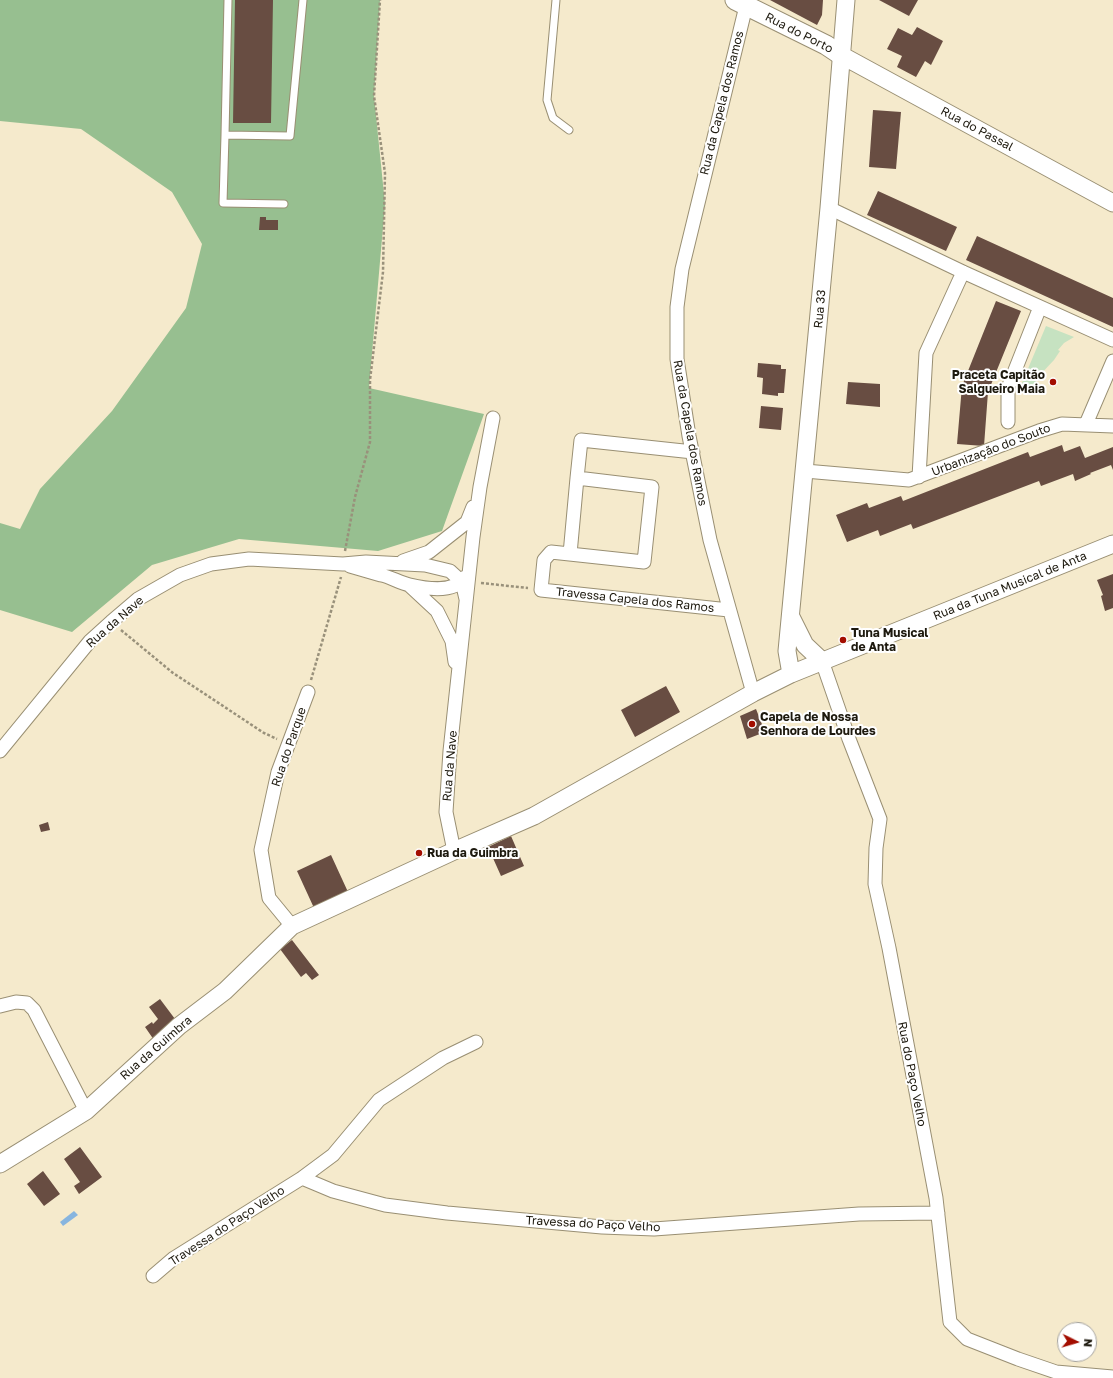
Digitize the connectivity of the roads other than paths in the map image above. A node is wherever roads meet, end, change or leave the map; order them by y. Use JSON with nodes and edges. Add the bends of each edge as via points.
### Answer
{"nodes":[{"id":1,"x":228,"y":0,"type":"edge"},
{"id":2,"x":302,"y":0,"type":"edge"},
{"id":3,"x":556,"y":0,"type":"edge"},
{"id":4,"x":846,"y":0,"type":"edge"},
{"id":5,"x":740,"y":3,"type":"edge"},
{"id":6,"x":841,"y":56,"type":"junction"},
{"id":7,"x":569,"y":130,"type":"dead end"},
{"id":8,"x":225,"y":135,"type":"junction"},
{"id":9,"x":1113,"y":203,"type":"edge"},
{"id":10,"x":284,"y":204,"type":"dead end"},
{"id":11,"x":829,"y":208,"type":"junction"},
{"id":12,"x":963,"y":272,"type":"junction"},
{"id":13,"x":1040,"y":307,"type":"junction"},
{"id":14,"x":1113,"y":340,"type":"edge"},
{"id":15,"x":1113,"y":361,"type":"edge"},
{"id":16,"x":494,"y":418,"type":"dead end"},
{"id":17,"x":1008,"y":422,"type":"dead end"},
{"id":18,"x":1086,"y":424,"type":"junction"},
{"id":19,"x":1113,"y":426,"type":"edge"},
{"id":20,"x":693,"y":452,"type":"junction"},
{"id":21,"x":805,"y":471,"type":"junction"},
{"id":22,"x":919,"y":477,"type":"junction"},
{"id":23,"x":577,"y":478,"type":"junction"},
{"id":24,"x":480,"y":487,"type":"junction"},
{"id":25,"x":1113,"y":544,"type":"edge"},
{"id":26,"x":570,"y":554,"type":"junction"},
{"id":27,"x":389,"y":563,"type":"junction"},
{"id":28,"x":343,"y":564,"type":"junction"},
{"id":29,"x":466,"y":577,"type":"junction"},
{"id":30,"x":409,"y":585,"type":"junction"},
{"id":31,"x":729,"y":610,"type":"junction"},
{"id":32,"x":790,"y":618,"type":"junction"},
{"id":33,"x":822,"y":661,"type":"junction"},
{"id":34,"x":791,"y":674,"type":"junction"},
{"id":35,"x":458,"y":680,"type":"junction"},
{"id":36,"x":308,"y":692,"type":"road end"},
{"id":37,"x":753,"y":693,"type":"junction"},
{"id":38,"x":0,"y":751,"type":"edge"},
{"id":39,"x":454,"y":851,"type":"junction"},
{"id":40,"x":292,"y":926,"type":"junction"},
{"id":41,"x":0,"y":1006,"type":"edge"},
{"id":42,"x":476,"y":1042,"type":"dead end"},
{"id":43,"x":86,"y":1111,"type":"junction"},
{"id":44,"x":0,"y":1164,"type":"edge"},
{"id":45,"x":302,"y":1178,"type":"junction"},
{"id":46,"x":938,"y":1213,"type":"junction"},
{"id":47,"x":153,"y":1276,"type":"dead end"},
{"id":48,"x":1113,"y":1377,"type":"edge"}],
"edges":[{"from":1,"to":8,"type":"lane"},
{"from":2,"to":8,"type":"lane","via":[[290,136]]},
{"from":3,"to":7,"type":"lane","via":[[547,100],[553,118]]},
{"from":4,"to":6,"type":"street","name":"Rua 33"},
{"from":5,"to":6,"type":"main road","name":"Rua do Porto","via":[[826,45]]},
{"from":5,"to":20,"type":"street","name":"Rua da Capela dos Ramos","via":[[682,269],[677,307],[677,359]]},
{"from":6,"to":9,"type":"street","name":"Rua do Passal"},
{"from":6,"to":11,"type":"street","name":"Rua 33"},
{"from":8,"to":10,"type":"lane","via":[[223,203]]},
{"from":11,"to":12,"type":"street"},
{"from":11,"to":21,"type":"street","name":"Rua 33"},
{"from":12,"to":13,"type":"street"},
{"from":12,"to":22,"type":"street","name":"Urbanização do Souto","via":[[926,353]]},
{"from":13,"to":14,"type":"street"},
{"from":13,"to":17,"type":"street","name":"Urbanização do Souto","via":[[1008,388]]},
{"from":15,"to":18,"type":"street"},
{"from":16,"to":24,"type":"street","name":"Rua da Nave"},
{"from":18,"to":19,"type":"street","name":"Urbanização do Souto"},
{"from":18,"to":22,"type":"street","name":"Urbanização do Souto","via":[[1062,424],[1039,431]]},
{"from":20,"to":23,"type":"street","via":[[581,440]]},
{"from":20,"to":31,"type":"street","name":"Rua da Capela dos Ramos","via":[[710,540]]},
{"from":21,"to":22,"type":"street","name":"Urbanização do Souto","via":[[909,480]]},
{"from":21,"to":32,"type":"street","name":"Rua 33"},
{"from":23,"to":26,"type":"street"},
{"from":23,"to":26,"type":"street","via":[[652,487],[644,562]]},
{"from":24,"to":27,"type":"street","name":"Rua da Nave","via":[[467,522],[429,552]]},
{"from":24,"to":29,"type":"street","name":"Rua da Nave"},
{"from":25,"to":33,"type":"street","name":"Rua da Tuna Musical de Anta"},
{"from":26,"to":31,"type":"street","name":"Travessa Capela dos Ramos","via":[[551,552],[544,560],[541,590]]},
{"from":27,"to":28,"type":"street","name":"Rua da Nave"},
{"from":27,"to":29,"type":"street","name":"Rua da Nave","via":[[425,565]]},
{"from":28,"to":30,"type":"street","name":"Rua da Nave"},
{"from":28,"to":38,"type":"street","name":"Rua da Nave","via":[[249,559],[211,564],[180,575],[138,599],[90,642]]},
{"from":29,"to":30,"type":"street","name":"Rua da Nave","via":[[457,585],[441,589]]},
{"from":29,"to":35,"type":"street","name":"Rua da Nave"},
{"from":30,"to":35,"type":"street","name":"Rua da Nave","via":[[437,611],[452,641]]},
{"from":31,"to":37,"type":"street","name":"Rua da Capela dos Ramos"},
{"from":32,"to":33,"type":"street","via":[[804,645]]},
{"from":32,"to":34,"type":"street","name":"Rua 33","via":[[787,651]]},
{"from":33,"to":34,"type":"street","name":"Rua da Tuna Musical de Anta"},
{"from":33,"to":46,"type":"street","name":"Rua do Paço Velho","via":[[880,819],[875,884]]},
{"from":34,"to":37,"type":"street","name":"Rua da Tuna Musical de Anta"},
{"from":35,"to":39,"type":"street","name":"Rua da Nave","via":[[446,812]]},
{"from":36,"to":40,"type":"street","name":"Rua do Parque","via":[[278,772],[260,850],[269,898]]},
{"from":37,"to":39,"type":"street","name":"Rua da Guimbra","via":[[534,816]]},
{"from":39,"to":40,"type":"street","name":"Rua da Guimbra"},
{"from":40,"to":43,"type":"street","name":"Rua da Guimbra","via":[[226,991],[179,1026]]},
{"from":41,"to":43,"type":"street","via":[[16,1002],[27,1003],[34,1010]]},
{"from":42,"to":45,"type":"street","name":"Travessa do Paço Velho","via":[[443,1058],[379,1100],[333,1155]]},
{"from":43,"to":44,"type":"street","name":"Rua da Guimbra"},
{"from":45,"to":46,"type":"street","name":"Travessa do Paço Velho","via":[[333,1191],[385,1205],[602,1227],[654,1229],[859,1214]]},
{"from":45,"to":47,"type":"street","name":"Travessa do Paço Velho","via":[[174,1258]]},
{"from":46,"to":48,"type":"street","name":"Rua do Paço Velho","via":[[950,1322],[967,1339],[1056,1372]]}]}
